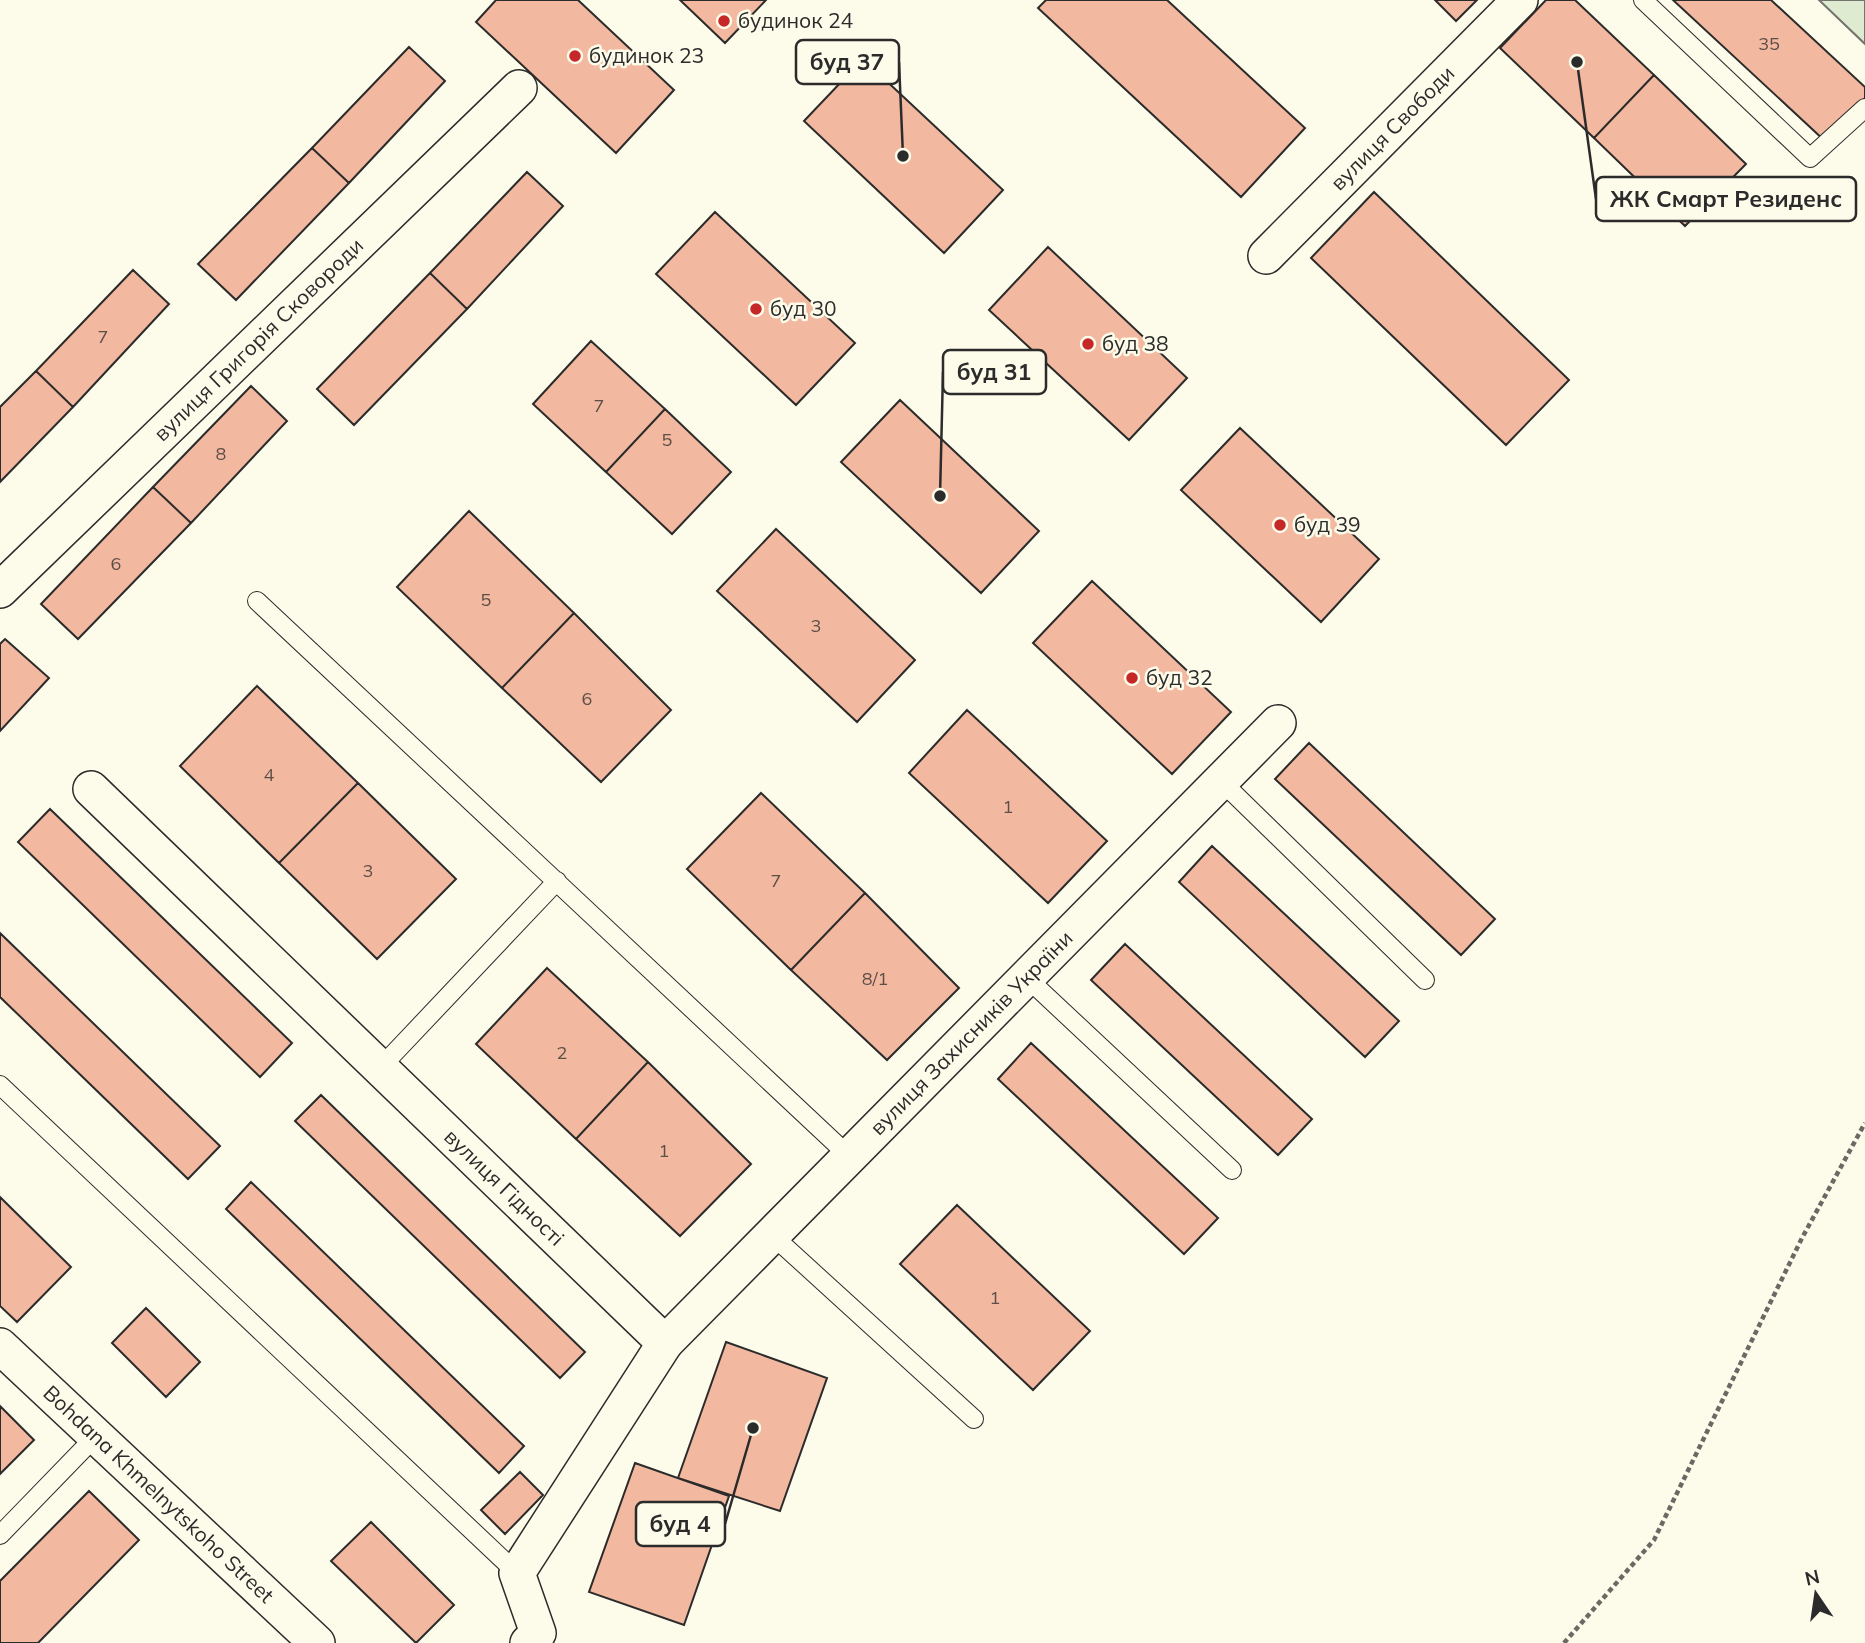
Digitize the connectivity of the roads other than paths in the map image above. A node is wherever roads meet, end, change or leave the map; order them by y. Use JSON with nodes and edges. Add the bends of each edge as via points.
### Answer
{"nodes":[{"id":1,"x":1520,"y":0,"type":"edge"},
{"id":2,"x":1643,"y":0,"type":"edge"},
{"id":3,"x":519,"y":88,"type":"dead end"},
{"id":4,"x":1865,"y":108,"type":"edge"},
{"id":5,"x":1266,"y":256,"type":"dead end"},
{"id":6,"x":0,"y":590,"type":"edge"},
{"id":7,"x":257,"y":601,"type":"dead end"},
{"id":8,"x":1278,"y":723,"type":"dead end"},
{"id":9,"x":1221,"y":781,"type":"junction"},
{"id":10,"x":92,"y":789,"type":"dead end"},
{"id":11,"x":557,"y":881,"type":"junction"},
{"id":12,"x":1027,"y":978,"type":"junction"},
{"id":13,"x":1425,"y":980,"type":"dead end"},
{"id":14,"x":380,"y":1068,"type":"junction"},
{"id":15,"x":0,"y":1085,"type":"edge"},
{"id":16,"x":850,"y":1157,"type":"junction"},
{"id":17,"x":1232,"y":1170,"type":"dead end"},
{"id":18,"x":772,"y":1235,"type":"junction"},
{"id":19,"x":665,"y":1343,"type":"junction"},
{"id":20,"x":0,"y":1346,"type":"edge"},
{"id":21,"x":974,"y":1419,"type":"dead end"},
{"id":22,"x":96,"y":1437,"type":"junction"},
{"id":23,"x":0,"y":1535,"type":"edge"},
{"id":24,"x":517,"y":1573,"type":"junction"},
{"id":25,"x":539,"y":1640,"type":"edge"},
{"id":26,"x":317,"y":1643,"type":"edge"}],
"edges":[{"from":1,"to":5,"type":"street","name":"вулиця Свободи"},
{"from":2,"to":4,"type":"lane","via":[[1810,158]]},
{"from":3,"to":6,"type":"street","name":"вулиця Григорія Сковороди"},
{"from":7,"to":11,"type":"lane"},
{"from":8,"to":9,"type":"street","name":"вулиця Захисників України"},
{"from":9,"to":12,"type":"street","name":"вулиця Захисників України"},
{"from":9,"to":13,"type":"lane"},
{"from":10,"to":14,"type":"street","name":"вулиця Гідності"},
{"from":11,"to":14,"type":"lane"},
{"from":11,"to":16,"type":"lane"},
{"from":12,"to":16,"type":"street","name":"вулиця Захисників України"},
{"from":12,"to":17,"type":"lane"},
{"from":14,"to":19,"type":"street","name":"вулиця Гідності"},
{"from":15,"to":24,"type":"lane"},
{"from":16,"to":18,"type":"street","name":"вулиця Захисників України"},
{"from":18,"to":19,"type":"street","name":"вулиця Захисників України"},
{"from":18,"to":21,"type":"lane"},
{"from":19,"to":24,"type":"street"},
{"from":20,"to":22,"type":"street","name":"Bohdana Khmelnytskoho Street"},
{"from":22,"to":23,"type":"lane"},
{"from":22,"to":26,"type":"street","name":"Bohdana Khmelnytskoho Street"},
{"from":24,"to":25,"type":"street"}]}
